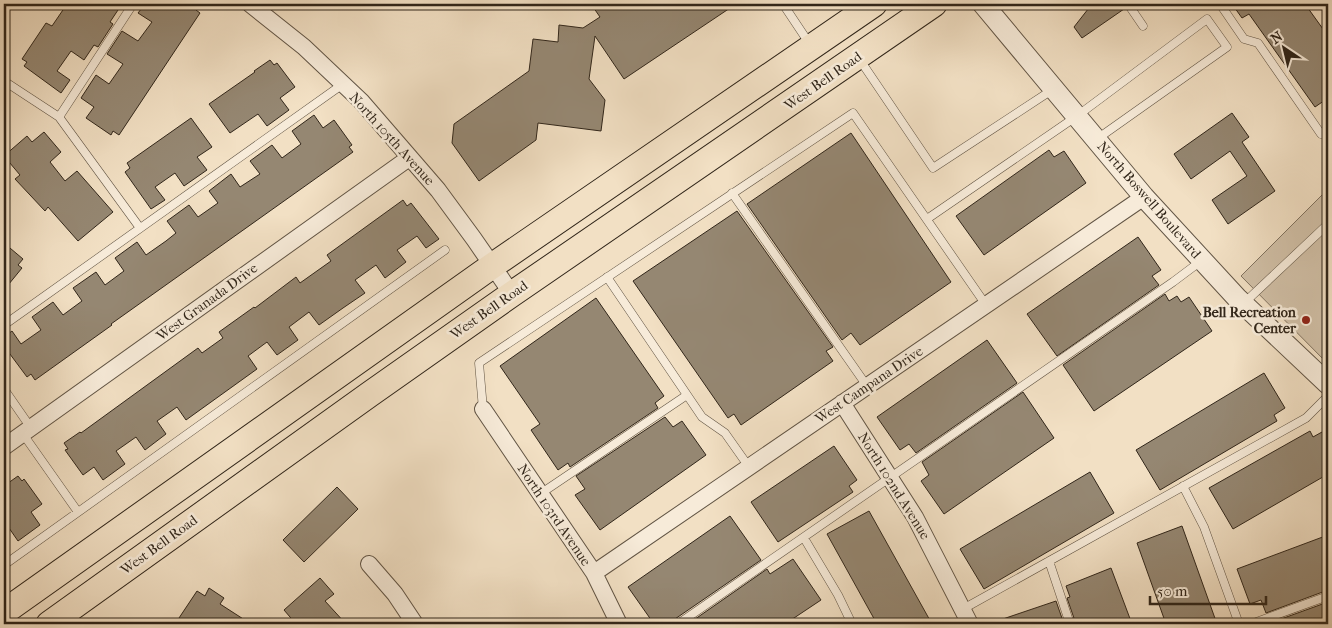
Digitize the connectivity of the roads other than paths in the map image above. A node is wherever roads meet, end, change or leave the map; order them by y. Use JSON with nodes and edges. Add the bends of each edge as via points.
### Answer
{"nodes":[{"id":1,"x":133,"y":4,"type":"edge"},
{"id":2,"x":250,"y":4,"type":"edge"},
{"id":3,"x":782,"y":4,"type":"edge"},
{"id":4,"x":934,"y":4,"type":"edge"},
{"id":5,"x":983,"y":4,"type":"edge"},
{"id":6,"x":1128,"y":4,"type":"edge"},
{"id":7,"x":1220,"y":4,"type":"edge"},
{"id":8,"x":864,"y":9,"type":"edge"},
{"id":9,"x":1143,"y":26,"type":"dead end"},
{"id":10,"x":812,"y":47,"type":"junction"},
{"id":11,"x":858,"y":56,"type":"junction"},
{"id":12,"x":4,"y":81,"type":"edge"},
{"id":13,"x":343,"y":84,"type":"junction"},
{"id":14,"x":1054,"y":89,"type":"junction"},
{"id":15,"x":1076,"y":116,"type":"junction"},
{"id":16,"x":58,"y":117,"type":"junction"},
{"id":17,"x":1328,"y":129,"type":"edge"},
{"id":18,"x":1096,"y":140,"type":"junction"},
{"id":19,"x":409,"y":158,"type":"junction"},
{"id":20,"x":732,"y":194,"type":"junction"},
{"id":21,"x":1144,"y":196,"type":"junction"},
{"id":22,"x":927,"y":219,"type":"junction"},
{"id":23,"x":1328,"y":224,"type":"edge"},
{"id":24,"x":140,"y":228,"type":"junction"},
{"id":25,"x":445,"y":250,"type":"dead end"},
{"id":26,"x":1202,"y":260,"type":"junction"},
{"id":27,"x":492,"y":266,"type":"junction"},
{"id":28,"x":607,"y":278,"type":"junction"},
{"id":29,"x":512,"y":294,"type":"junction"},
{"id":30,"x":1243,"y":304,"type":"junction"},
{"id":31,"x":986,"y":305,"type":"junction"},
{"id":32,"x":4,"y":325,"type":"edge"},
{"id":33,"x":1328,"y":384,"type":"edge"},
{"id":34,"x":867,"y":386,"type":"junction"},
{"id":35,"x":4,"y":389,"type":"edge"},
{"id":36,"x":687,"y":396,"type":"junction"},
{"id":37,"x":1328,"y":396,"type":"edge"},
{"id":38,"x":842,"y":403,"type":"junction"},
{"id":39,"x":482,"y":409,"type":"joint"},
{"id":40,"x":27,"y":431,"type":"junction"},
{"id":41,"x":4,"y":447,"type":"edge"},
{"id":42,"x":749,"y":467,"type":"junction"},
{"id":43,"x":891,"y":479,"type":"junction"},
{"id":44,"x":1184,"y":486,"type":"junction"},
{"id":45,"x":540,"y":494,"type":"junction"},
{"id":46,"x":78,"y":512,"type":"junction"},
{"id":47,"x":804,"y":538,"type":"junction"},
{"id":48,"x":1049,"y":561,"type":"junction"},
{"id":49,"x":370,"y":564,"type":"dead end"},
{"id":50,"x":4,"y":565,"type":"edge"},
{"id":51,"x":594,"y":573,"type":"junction"},
{"id":52,"x":1328,"y":596,"type":"edge"},
{"id":53,"x":963,"y":609,"type":"junction"},
{"id":54,"x":4,"y":612,"type":"edge"},
{"id":55,"x":49,"y":624,"type":"edge"},
{"id":56,"x":415,"y":624,"type":"edge"},
{"id":57,"x":618,"y":624,"type":"edge"},
{"id":58,"x":678,"y":624,"type":"edge"},
{"id":59,"x":852,"y":624,"type":"edge"},
{"id":60,"x":970,"y":624,"type":"edge"},
{"id":61,"x":1070,"y":624,"type":"edge"},
{"id":62,"x":1239,"y":624,"type":"edge"},
{"id":63,"x":1251,"y":624,"type":"edge"}],
"edges":[{"from":1,"to":16,"type":"lane"},
{"from":2,"to":13,"type":"street","name":"North 105th Avenue"},
{"from":3,"to":10,"type":"lane"},
{"from":4,"to":11,"type":"main road","name":"West Bell Road"},
{"from":5,"to":14,"type":"street","name":"North Boswell Boulevard"},
{"from":6,"to":9,"type":"lane"},
{"from":7,"to":17,"type":"lane","via":[[1244,39],[1258,43],[1321,134]]},
{"from":8,"to":10,"type":"main road"},
{"from":10,"to":27,"type":"main road"},
{"from":11,"to":14,"type":"lane","via":[[933,168]]},
{"from":11,"to":29,"type":"main road","name":"West Bell Road"},
{"from":12,"to":16,"type":"lane"},
{"from":13,"to":19,"type":"street","name":"North 105th Avenue"},
{"from":13,"to":24,"type":"lane"},
{"from":14,"to":15,"type":"street","name":"North Boswell Boulevard"},
{"from":15,"to":18,"type":"street","name":"North Boswell Boulevard"},
{"from":15,"to":18,"type":"lane","via":[[1208,19],[1226,47]]},
{"from":15,"to":22,"type":"lane"},
{"from":16,"to":24,"type":"lane"},
{"from":18,"to":21,"type":"street","name":"North Boswell Boulevard"},
{"from":19,"to":27,"type":"street","name":"North 105th Avenue","via":[[438,190]]},
{"from":19,"to":40,"type":"street","name":"West Granada Drive"},
{"from":20,"to":22,"type":"lane","via":[[853,113]]},
{"from":20,"to":28,"type":"lane"},
{"from":20,"to":34,"type":"lane"},
{"from":21,"to":26,"type":"street","name":"North Boswell Boulevard"},
{"from":21,"to":31,"type":"street","name":"West Campana Drive"},
{"from":22,"to":31,"type":"lane"},
{"from":23,"to":30,"type":"lane"},
{"from":24,"to":32,"type":"lane"},
{"from":25,"to":46,"type":"lane"},
{"from":26,"to":30,"type":"street","name":"North Boswell Boulevard"},
{"from":26,"to":43,"type":"lane"},
{"from":27,"to":29,"type":"street","name":"North 105th Avenue"},
{"from":27,"to":54,"type":"main road"},
{"from":28,"to":36,"type":"lane"},
{"from":28,"to":39,"type":"lane","via":[[479,363]]},
{"from":29,"to":55,"type":"main road","name":"West Bell Road"},
{"from":30,"to":33,"type":"street","name":"North Boswell Boulevard"},
{"from":31,"to":34,"type":"street","name":"West Campana Drive"},
{"from":34,"to":38,"type":"street","name":"West Campana Drive"},
{"from":35,"to":40,"type":"lane"},
{"from":36,"to":42,"type":"lane","via":[[702,417],[725,433]]},
{"from":36,"to":45,"type":"lane"},
{"from":37,"to":44,"type":"lane","via":[[1306,418]]},
{"from":38,"to":42,"type":"street","name":"West Campana Drive"},
{"from":38,"to":43,"type":"street","name":"North 102nd Avenue"},
{"from":39,"to":45,"type":"street","name":"North 103rd Avenue"},
{"from":40,"to":41,"type":"street","name":"West Granada Drive"},
{"from":40,"to":46,"type":"lane"},
{"from":42,"to":51,"type":"street","name":"West Campana Drive"},
{"from":43,"to":47,"type":"lane"},
{"from":43,"to":53,"type":"street","name":"North 102nd Avenue","via":[[916,517]]},
{"from":44,"to":48,"type":"lane"},
{"from":44,"to":62,"type":"lane","via":[[1204,528]]},
{"from":45,"to":51,"type":"street","name":"North 103rd Avenue"},
{"from":46,"to":50,"type":"lane"},
{"from":47,"to":58,"type":"lane"},
{"from":47,"to":59,"type":"lane"},
{"from":48,"to":53,"type":"lane"},
{"from":48,"to":61,"type":"lane"},
{"from":49,"to":56,"type":"street"},
{"from":51,"to":57,"type":"street","name":"North 103rd Avenue"},
{"from":52,"to":63,"type":"lane"},
{"from":53,"to":60,"type":"street","name":"North 102nd Avenue"}]}
